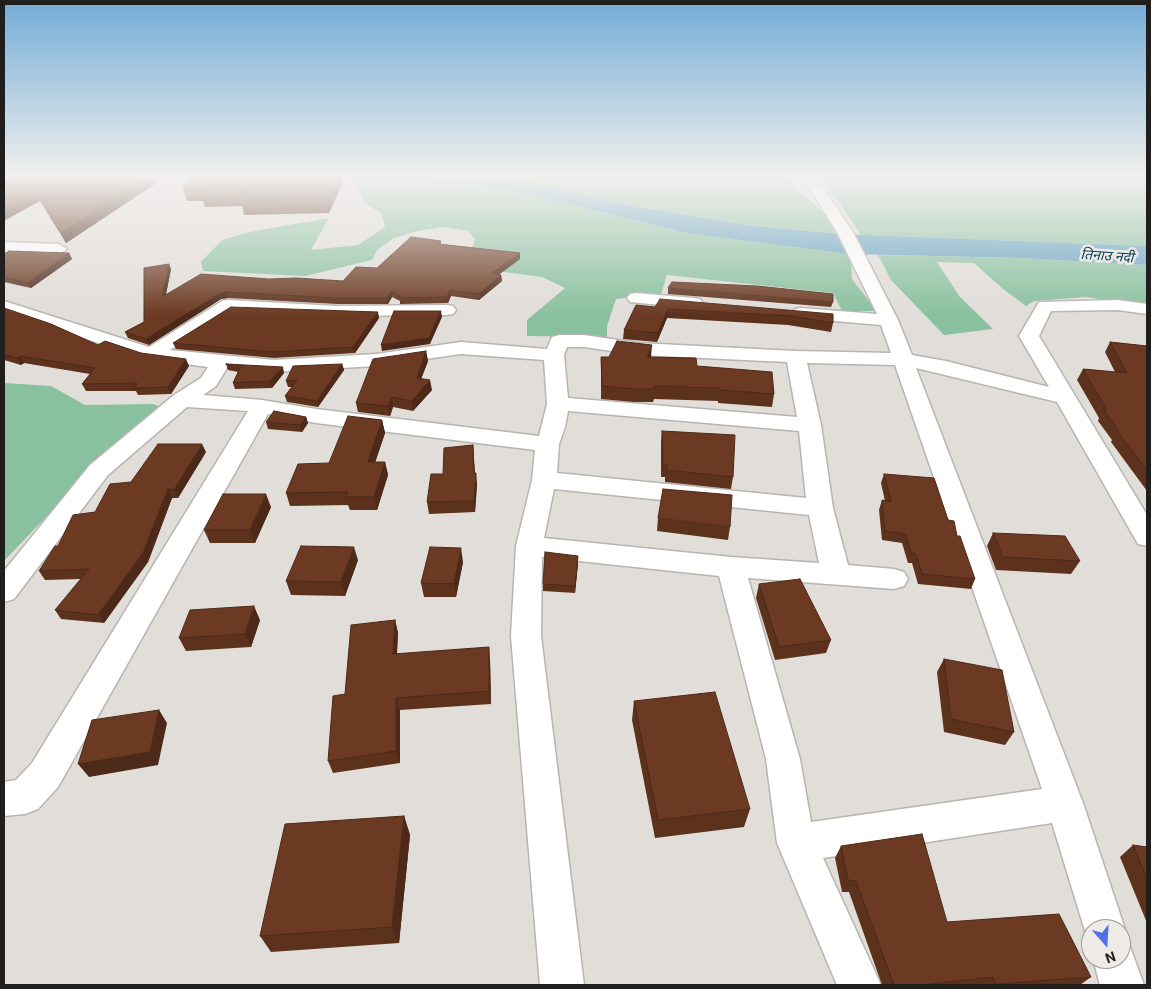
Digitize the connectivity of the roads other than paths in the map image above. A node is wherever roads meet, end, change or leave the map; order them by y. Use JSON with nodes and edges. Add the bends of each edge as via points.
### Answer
{"nodes":[{"id":1,"x":838,"y":222,"type":"edge"},
{"id":2,"x":4,"y":247,"type":"edge"},
{"id":3,"x":59,"y":249,"type":"dead end"},
{"id":4,"x":636,"y":298,"type":"dead end"},
{"id":5,"x":714,"y":305,"type":"edge"},
{"id":6,"x":4,"y":306,"type":"edge"},
{"id":7,"x":1147,"y":309,"type":"edge"},
{"id":8,"x":447,"y":310,"type":"dead end"},
{"id":9,"x":782,"y":311,"type":"edge"},
{"id":10,"x":889,"y":320,"type":"junction"},
{"id":11,"x":151,"y":354,"type":"junction"},
{"id":12,"x":554,"y":355,"type":"junction"},
{"id":13,"x":796,"y":357,"type":"junction"},
{"id":14,"x":902,"y":359,"type":"junction"},
{"id":15,"x":221,"y":362,"type":"junction"},
{"id":16,"x":1065,"y":398,"type":"junction"},
{"id":17,"x":182,"y":400,"type":"junction"},
{"id":18,"x":558,"y":404,"type":"junction"},
{"id":19,"x":262,"y":406,"type":"junction"},
{"id":20,"x":810,"y":425,"type":"junction"},
{"id":21,"x":547,"y":444,"type":"junction"},
{"id":22,"x":544,"y":480,"type":"junction"},
{"id":23,"x":820,"y":508,"type":"junction"},
{"id":24,"x":1147,"y":537,"type":"edge"},
{"id":25,"x":529,"y":546,"type":"junction"},
{"id":26,"x":731,"y":567,"type":"junction"},
{"id":27,"x":836,"y":575,"type":"junction"},
{"id":28,"x":894,"y":579,"type":"dead end"},
{"id":29,"x":4,"y":591,"type":"edge"},
{"id":30,"x":4,"y":799,"type":"edge"},
{"id":31,"x":1065,"y":803,"type":"junction"},
{"id":32,"x":796,"y":844,"type":"junction"},
{"id":33,"x":1101,"y":919,"type":"edge"},
{"id":34,"x":1117,"y":969,"type":"edge"},
{"id":35,"x":562,"y":985,"type":"edge"},
{"id":36,"x":859,"y":985,"type":"edge"},
{"id":37,"x":1122,"y":985,"type":"edge"}],
"edges":[{"from":1,"to":10,"type":"street"},
{"from":2,"to":3,"type":"street"},
{"from":4,"to":5,"type":"street"},
{"from":6,"to":11,"type":"street"},
{"from":7,"to":16,"type":"street","via":[[1045,306],[1028,336]]},
{"from":8,"to":11,"type":"street","via":[[347,312],[228,304]]},
{"from":9,"to":10,"type":"street"},
{"from":10,"to":14,"type":"street"},
{"from":11,"to":15,"type":"street"},
{"from":12,"to":13,"type":"street","via":[[559,341],[576,341],[639,349]]},
{"from":12,"to":15,"type":"street","via":[[461,348],[376,360],[283,365]]},
{"from":12,"to":18,"type":"street"},
{"from":13,"to":14,"type":"street"},
{"from":13,"to":20,"type":"street"},
{"from":14,"to":16,"type":"street"},
{"from":14,"to":31,"type":"street"},
{"from":15,"to":17,"type":"street","via":[[209,382]]},
{"from":16,"to":24,"type":"street"},
{"from":17,"to":19,"type":"street"},
{"from":17,"to":29,"type":"street","via":[[100,470]]},
{"from":18,"to":20,"type":"street"},
{"from":18,"to":21,"type":"street"},
{"from":19,"to":21,"type":"street","via":[[316,416]]},
{"from":19,"to":30,"type":"street","via":[[45,775],[25,797]]},
{"from":20,"to":23,"type":"street"},
{"from":21,"to":22,"type":"street"},
{"from":22,"to":23,"type":"street"},
{"from":22,"to":25,"type":"street"},
{"from":23,"to":27,"type":"street"},
{"from":25,"to":26,"type":"street"},
{"from":25,"to":35,"type":"street","via":[[526,636]]},
{"from":26,"to":27,"type":"street"},
{"from":26,"to":32,"type":"street","via":[[783,759]]},
{"from":27,"to":28,"type":"street"},
{"from":31,"to":32,"type":"street"},
{"from":31,"to":33,"type":"street"},
{"from":32,"to":36,"type":"street"},
{"from":34,"to":37,"type":"street"}]}
